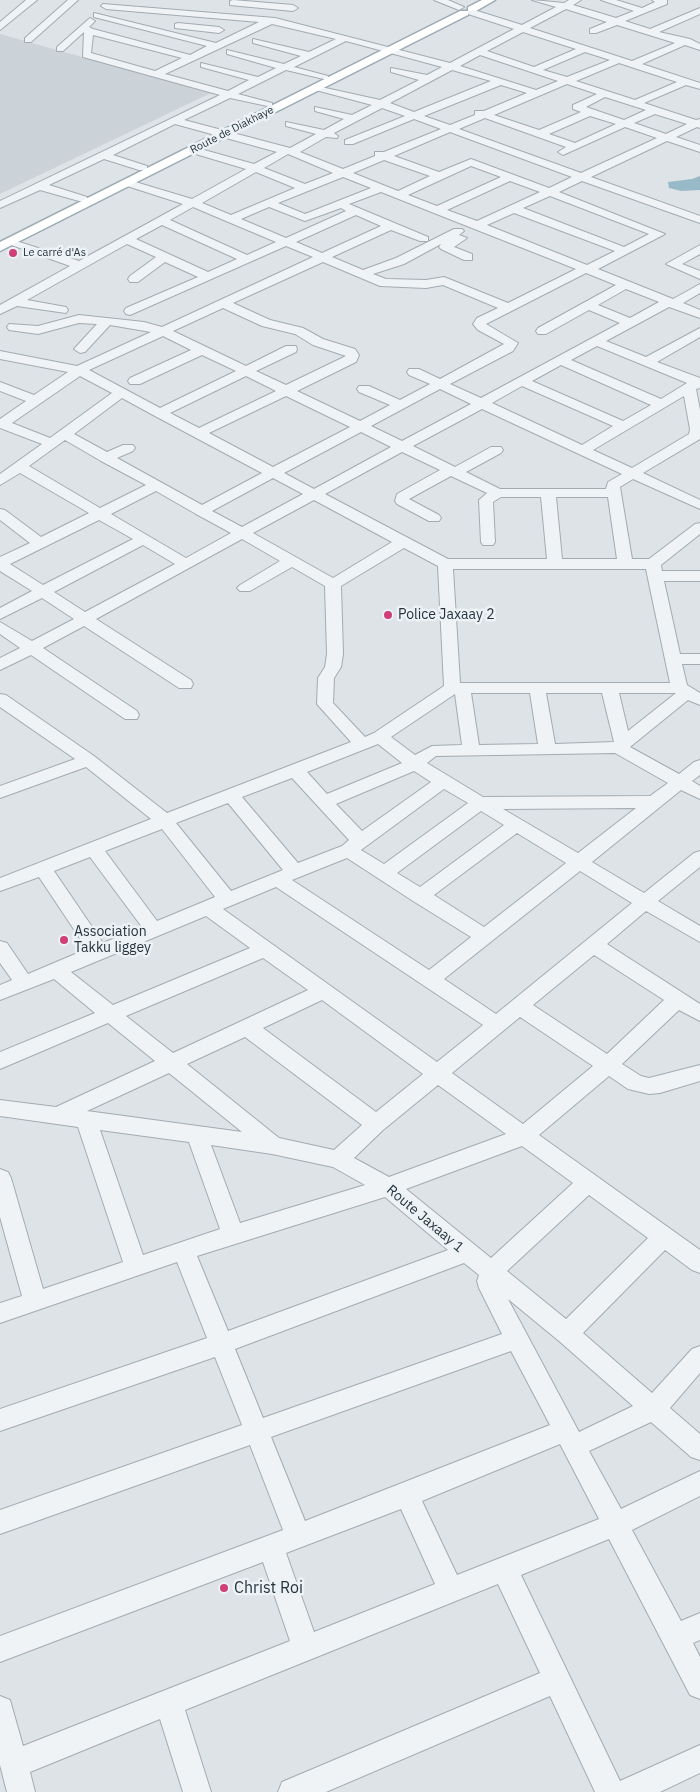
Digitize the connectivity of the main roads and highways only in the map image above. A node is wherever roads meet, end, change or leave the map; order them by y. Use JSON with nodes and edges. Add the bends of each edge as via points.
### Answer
{"nodes":[{"id":1,"x":490,"y":0,"type":"edge"},
{"id":2,"x":467,"y":8,"type":"edge"},
{"id":3,"x":320,"y":83,"type":"junction"},
{"id":4,"x":219,"y":133,"type":"junction"},
{"id":5,"x":3,"y":243,"type":"edge"}],
"edges":[{"from":1,"to":2,"type":"main road","name":"Route de Diakhaye"},
{"from":2,"to":3,"type":"main road","name":"Route de Diakhaye"},
{"from":3,"to":4,"type":"main road","name":"Route de Diakhaye"},
{"from":3,"to":4,"type":"main road","name":"Route de Diakhaye","via":[[268,105]]},
{"from":4,"to":5,"type":"main road","name":"Route de Diakhaye","via":[[82,199]]},
{"from":4,"to":5,"type":"main road","name":"Route de Diakhaye","via":[[193,150]]}]}
